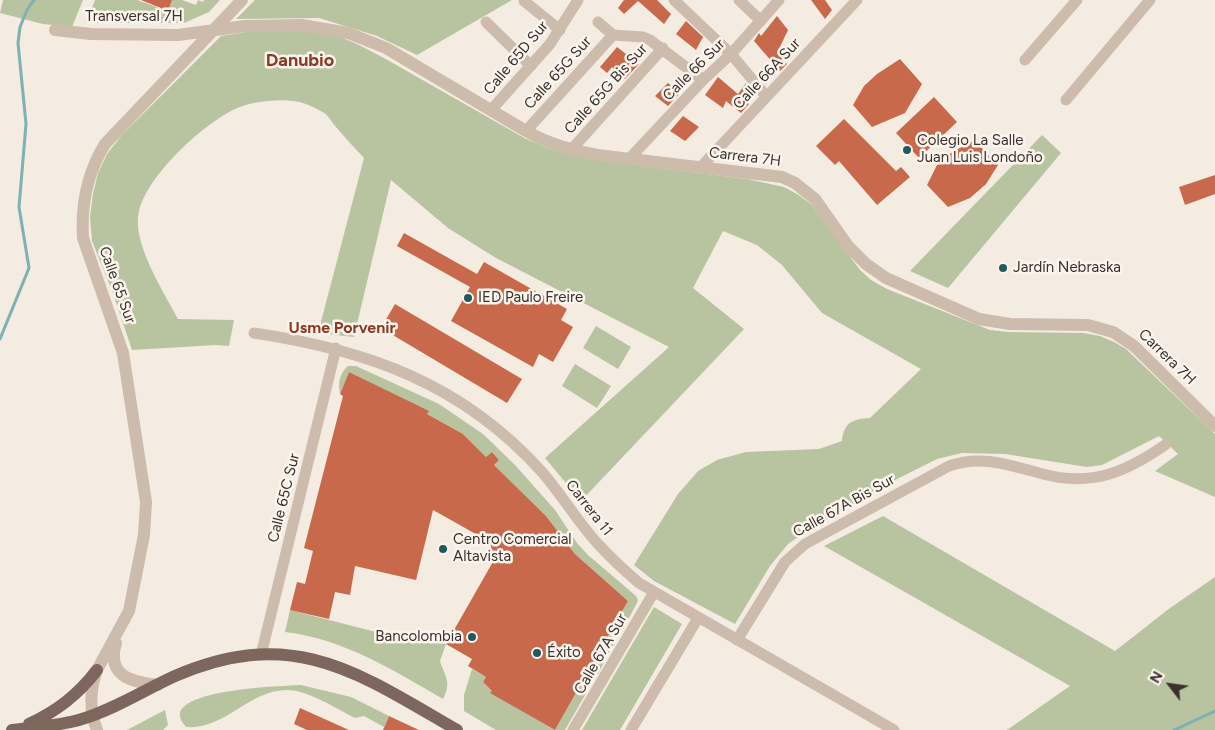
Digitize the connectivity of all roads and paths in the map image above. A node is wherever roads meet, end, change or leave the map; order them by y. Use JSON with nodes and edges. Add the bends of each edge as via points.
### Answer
{"nodes":[{"id":1,"x":242,"y":0,"type":"edge"},
{"id":2,"x":578,"y":0,"type":"edge"},
{"id":3,"x":674,"y":0,"type":"edge"},
{"id":4,"x":738,"y":0,"type":"edge"},
{"id":5,"x":779,"y":0,"type":"edge"},
{"id":6,"x":857,"y":0,"type":"edge"},
{"id":7,"x":1077,"y":0,"type":"edge"},
{"id":8,"x":1150,"y":0,"type":"edge"},
{"id":9,"x":524,"y":1,"type":"edge"},
{"id":10,"x":761,"y":21,"type":"junction"},
{"id":11,"x":486,"y":22,"type":"dead end"},
{"id":12,"x":598,"y":22,"type":"dead end"},
{"id":13,"x":55,"y":30,"type":"dead end"},
{"id":14,"x":213,"y":30,"type":"junction"},
{"id":15,"x":560,"y":30,"type":"junction"},
{"id":16,"x":613,"y":34,"type":"junction"},
{"id":17,"x":663,"y":48,"type":"junction"},
{"id":18,"x":731,"y":54,"type":"junction"},
{"id":19,"x":1025,"y":60,"type":"dead end"},
{"id":20,"x":531,"y":66,"type":"junction"},
{"id":21,"x":703,"y":80,"type":"junction"},
{"id":22,"x":766,"y":96,"type":"junction"},
{"id":23,"x":1066,"y":100,"type":"dead end"},
{"id":24,"x":492,"y":109,"type":"junction"},
{"id":25,"x":526,"y":131,"type":"junction"},
{"id":26,"x":571,"y":150,"type":"junction"},
{"id":27,"x":629,"y":159,"type":"junction"},
{"id":28,"x":700,"y":168,"type":"junction"},
{"id":29,"x":254,"y":333,"type":"dead end"},
{"id":30,"x":336,"y":348,"type":"junction"},
{"id":31,"x":1215,"y":426,"type":"edge"},
{"id":32,"x":1165,"y":445,"type":"dead end"},
{"id":33,"x":654,"y":592,"type":"junction"},
{"id":34,"x":698,"y":618,"type":"junction"},
{"id":35,"x":118,"y":633,"type":"junction"},
{"id":36,"x":737,"y":640,"type":"junction"},
{"id":37,"x":261,"y":655,"type":"junction"},
{"id":38,"x":97,"y":670,"type":"junction"},
{"id":39,"x":158,"y":685,"type":"junction"},
{"id":40,"x":92,"y":716,"type":"junction"},
{"id":41,"x":12,"y":730,"type":"edge"},
{"id":42,"x":16,"y":730,"type":"edge"},
{"id":43,"x":97,"y":730,"type":"edge"},
{"id":44,"x":457,"y":730,"type":"edge"},
{"id":45,"x":573,"y":730,"type":"edge"},
{"id":46,"x":631,"y":730,"type":"edge"},
{"id":47,"x":894,"y":730,"type":"edge"}],
"edges":[{"from":1,"to":14,"type":"street","name":"Calle 65 Sur"},
{"from":2,"to":15,"type":"street","name":"Calle 65D Sur"},
{"from":3,"to":18,"type":"street"},
{"from":4,"to":10,"type":"street"},
{"from":5,"to":10,"type":"street","name":"Calle 66 Sur"},
{"from":6,"to":22,"type":"street","name":"Calle 66A Sur"},
{"from":7,"to":19,"type":"street"},
{"from":8,"to":23,"type":"street"},
{"from":9,"to":15,"type":"street"},
{"from":10,"to":18,"type":"street","name":"Calle 66 Sur"},
{"from":11,"to":20,"type":"street"},
{"from":12,"to":16,"type":"street"},
{"from":13,"to":14,"type":"street","name":"Transversal 7H","via":[[91,34],[178,35]]},
{"from":14,"to":24,"type":"street","name":"Carrera 7H","via":[[302,25],[348,33],[386,48]]},
{"from":14,"to":35,"type":"street","name":"Calle 65 Sur","via":[[105,144],[91,169],[84,203],[84,238],[123,353],[145,488],[144,535],[139,562],[129,611]]},
{"from":15,"to":20,"type":"street","name":"Calle 65D Sur"},
{"from":16,"to":17,"type":"street","via":[[642,37]]},
{"from":16,"to":25,"type":"street","name":"Calle 65G Sur"},
{"from":17,"to":21,"type":"street"},
{"from":17,"to":26,"type":"street","name":"Calle 65G Bis Sur"},
{"from":18,"to":21,"type":"street","name":"Calle 66 Sur"},
{"from":18,"to":22,"type":"street"},
{"from":20,"to":24,"type":"street","name":"Calle 65D Sur"},
{"from":21,"to":27,"type":"street","name":"Calle 66 Sur"},
{"from":22,"to":28,"type":"street","name":"Calle 66A Sur"},
{"from":24,"to":25,"type":"street","name":"Carrera 7H"},
{"from":25,"to":26,"type":"street","name":"Carrera 7H"},
{"from":26,"to":27,"type":"street","name":"Carrera 7H"},
{"from":27,"to":28,"type":"street","name":"Carrera 7H"},
{"from":28,"to":31,"type":"street","name":"Carrera 7H","via":[[769,174],[795,182],[816,199],[848,246],[875,271],[979,320],[1010,324],[1088,325],[1112,332],[1134,346]]},
{"from":29,"to":30,"type":"street","name":"Carrera 11"},
{"from":30,"to":33,"type":"street","name":"Carrera 11","via":[[414,376],[483,417],[542,472],[622,569]]},
{"from":30,"to":37,"type":"street","name":"Calle 65C Sur"},
{"from":32,"to":36,"type":"street","name":"Calle 67A Bis Sur","via":[[1140,462],[1101,477],[1044,475],[996,462],[965,462],[949,466],[794,552]]},
{"from":33,"to":34,"type":"street","name":"Carrera 11"},
{"from":33,"to":45,"type":"street","name":"Calle 67A Sur"},
{"from":34,"to":36,"type":"street","name":"Carrera 11"},
{"from":34,"to":46,"type":"street"},
{"from":35,"to":38,"type":"street","name":"Calle 65 Sur"},
{"from":35,"to":39,"type":"street","name":"Calle 65 Sur","via":[[114,656],[121,675],[136,682]]},
{"from":36,"to":47,"type":"street","name":"Carrera 11"},
{"from":37,"to":39,"type":"main road","via":[[205,664]]},
{"from":37,"to":44,"type":"main road","via":[[308,657],[351,671]]},
{"from":38,"to":40,"type":"street","name":"Calle 65 Sur"},
{"from":38,"to":42,"type":"main road","via":[[66,703]]},
{"from":39,"to":40,"type":"main road"},
{"from":40,"to":42,"type":"main road"},
{"from":40,"to":43,"type":"street","name":"Calle 65 Sur"},
{"from":41,"to":42,"type":"main road"}]}
